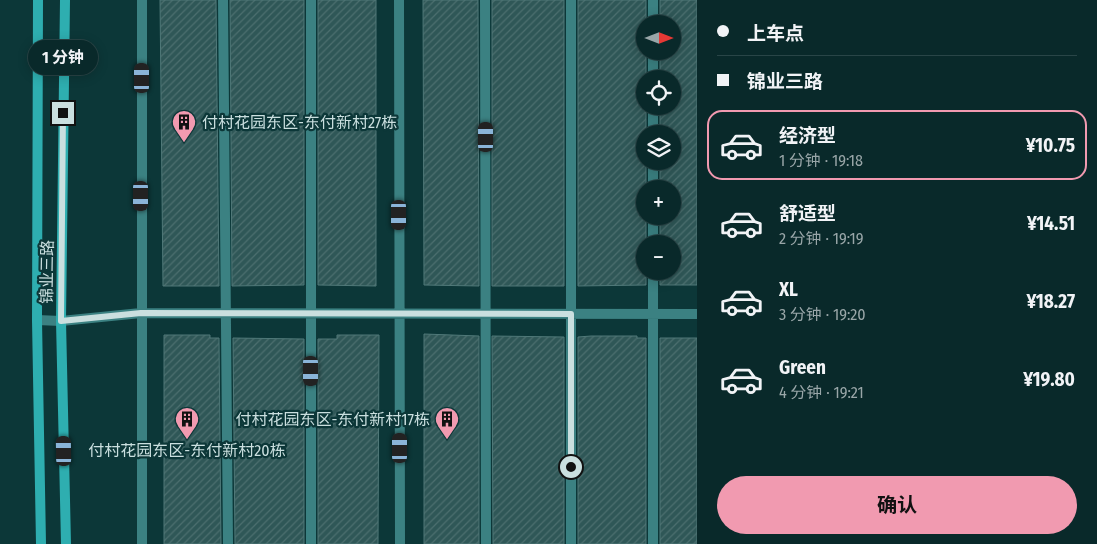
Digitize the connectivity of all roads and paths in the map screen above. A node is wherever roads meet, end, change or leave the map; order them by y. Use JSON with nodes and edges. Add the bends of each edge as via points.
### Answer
{"nodes":[{"id":1,"x":38,"y":0,"type":"edge"},
{"id":2,"x":65,"y":0,"type":"edge"},
{"id":3,"x":142,"y":0,"type":"edge"},
{"id":4,"x":223,"y":0,"type":"edge"},
{"id":5,"x":311,"y":0,"type":"edge"},
{"id":6,"x":399,"y":0,"type":"edge"},
{"id":7,"x":485,"y":0,"type":"edge"},
{"id":8,"x":571,"y":0,"type":"edge"},
{"id":9,"x":652,"y":0,"type":"edge"},
{"id":10,"x":652,"y":15,"type":"edge"},
{"id":11,"x":653,"y":280,"type":"edge"},
{"id":12,"x":141,"y":313,"type":"junction"},
{"id":13,"x":226,"y":313,"type":"junction"},
{"id":14,"x":400,"y":313,"type":"junction"},
{"id":15,"x":311,"y":314,"type":"junction"},
{"id":16,"x":486,"y":314,"type":"junction"},
{"id":17,"x":571,"y":314,"type":"junction"},
{"id":18,"x":653,"y":314,"type":"junction"},
{"id":19,"x":697,"y":314,"type":"edge"},
{"id":20,"x":37,"y":320,"type":"junction"},
{"id":21,"x":61,"y":321,"type":"junction"},
{"id":22,"x":41,"y":544,"type":"edge"},
{"id":23,"x":66,"y":544,"type":"edge"},
{"id":24,"x":142,"y":544,"type":"edge"},
{"id":25,"x":228,"y":544,"type":"edge"},
{"id":26,"x":311,"y":544,"type":"edge"},
{"id":27,"x":400,"y":544,"type":"edge"},
{"id":28,"x":486,"y":544,"type":"edge"},
{"id":29,"x":572,"y":544,"type":"edge"},
{"id":30,"x":653,"y":544,"type":"edge"}],
"edges":[{"from":1,"to":20,"type":"street","name":"锦业三路"},
{"from":2,"to":21,"type":"street","name":"锦业三路"},
{"from":3,"to":12,"type":"street"},
{"from":4,"to":13,"type":"street"},
{"from":5,"to":15,"type":"street"},
{"from":6,"to":14,"type":"street"},
{"from":7,"to":16,"type":"street"},
{"from":8,"to":17,"type":"street"},
{"from":9,"to":10,"type":"street"},
{"from":11,"to":18,"type":"street"},
{"from":12,"to":13,"type":"street"},
{"from":12,"to":21,"type":"street"},
{"from":12,"to":24,"type":"street"},
{"from":13,"to":15,"type":"street"},
{"from":13,"to":25,"type":"street"},
{"from":14,"to":15,"type":"street"},
{"from":14,"to":16,"type":"street"},
{"from":14,"to":27,"type":"street"},
{"from":15,"to":26,"type":"street"},
{"from":16,"to":17,"type":"street"},
{"from":16,"to":28,"type":"street"},
{"from":17,"to":18,"type":"street"},
{"from":17,"to":29,"type":"street"},
{"from":18,"to":19,"type":"street"},
{"from":18,"to":30,"type":"street"},
{"from":20,"to":21,"type":"street"},
{"from":20,"to":22,"type":"street","name":"锦业三路"},
{"from":21,"to":23,"type":"street","name":"锦业三路"}]}
